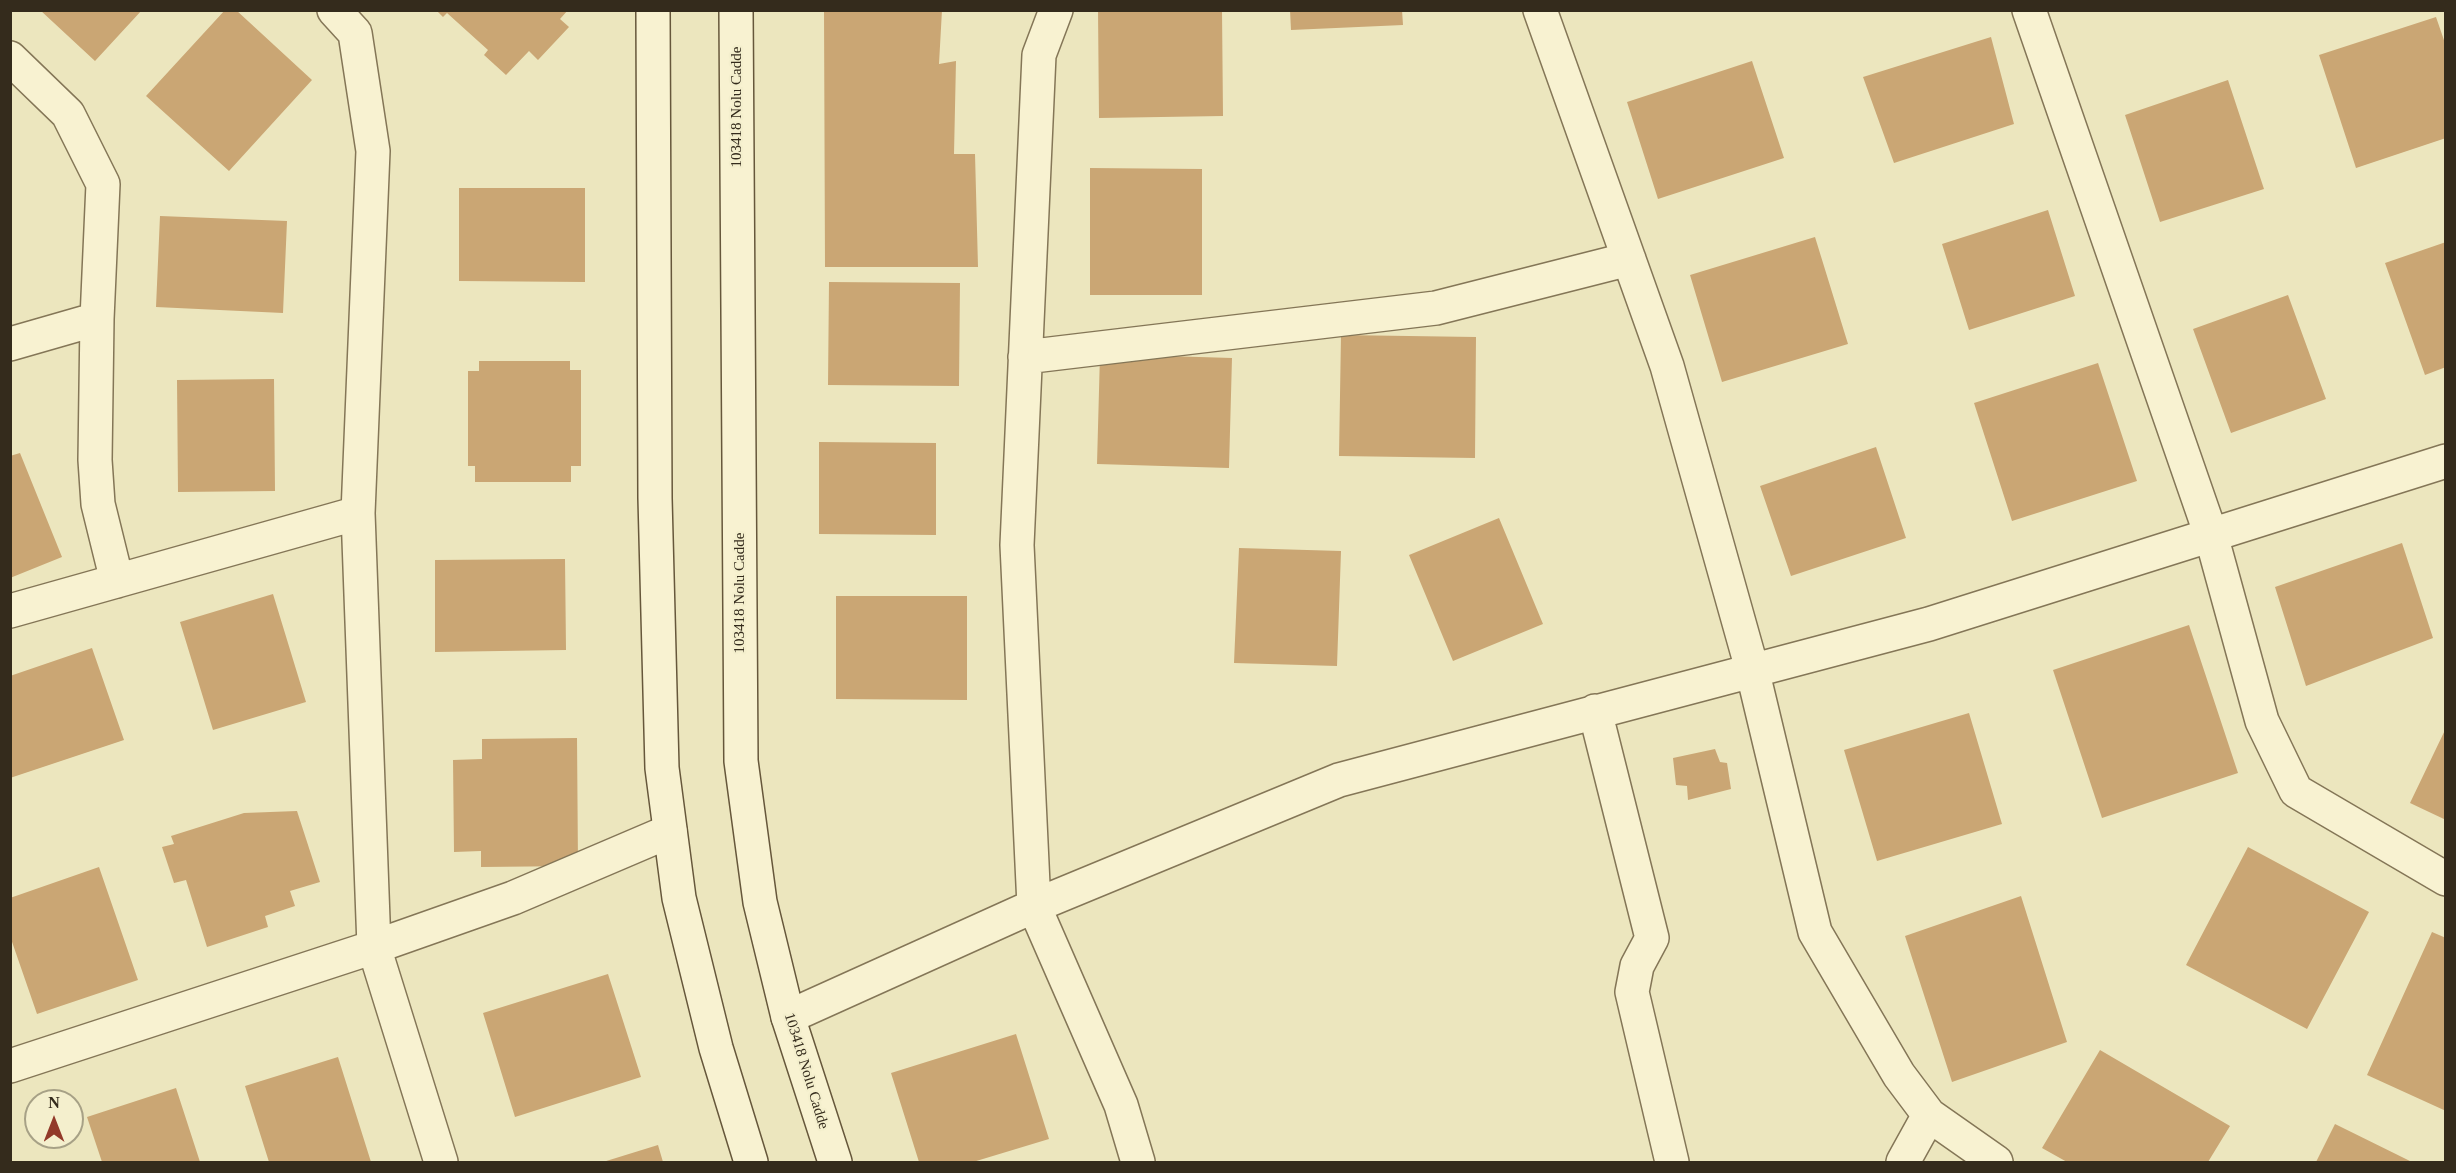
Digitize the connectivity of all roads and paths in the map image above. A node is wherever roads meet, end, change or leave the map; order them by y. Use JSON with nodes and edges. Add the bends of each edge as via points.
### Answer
{"nodes":[{"id":1,"x":334,"y":10,"type":"edge"},
{"id":2,"x":653,"y":10,"type":"edge"},
{"id":3,"x":736,"y":10,"type":"edge"},
{"id":4,"x":1056,"y":10,"type":"edge"},
{"id":5,"x":1540,"y":10,"type":"edge"},
{"id":6,"x":2029,"y":10,"type":"edge"},
{"id":7,"x":10,"y":58,"type":"edge"},
{"id":8,"x":1629,"y":259,"type":"junction"},
{"id":9,"x":97,"y":319,"type":"junction"},
{"id":10,"x":10,"y":344,"type":"edge"},
{"id":11,"x":1025,"y":357,"type":"junction"},
{"id":12,"x":2445,"y":461,"type":"edge"},
{"id":13,"x":358,"y":513,"type":"junction"},
{"id":14,"x":2211,"y":535,"type":"junction"},
{"id":15,"x":117,"y":581,"type":"junction"},
{"id":16,"x":10,"y":611,"type":"edge"},
{"id":17,"x":1752,"y":669,"type":"junction"},
{"id":18,"x":1595,"y":711,"type":"junction"},
{"id":19,"x":670,"y":831,"type":"junction"},
{"id":20,"x":2445,"y":879,"type":"edge"},
{"id":21,"x":1034,"y":906,"type":"junction"},
{"id":22,"x":374,"y":947,"type":"junction"},
{"id":23,"x":788,"y":1017,"type":"junction"},
{"id":24,"x":10,"y":1066,"type":"edge"},
{"id":25,"x":1929,"y":1115,"type":"junction"},
{"id":26,"x":441,"y":1162,"type":"edge"},
{"id":27,"x":751,"y":1162,"type":"edge"},
{"id":28,"x":835,"y":1162,"type":"edge"},
{"id":29,"x":1138,"y":1162,"type":"edge"},
{"id":30,"x":1672,"y":1162,"type":"edge"},
{"id":31,"x":1903,"y":1162,"type":"edge"},
{"id":32,"x":1996,"y":1162,"type":"edge"}],
"edges":[{"from":1,"to":13,"type":"street","via":[[354,33],[373,151]]},
{"from":2,"to":19,"type":"street","via":[[655,498],[662,768]]},
{"from":3,"to":23,"type":"street","name":"103418 Nolu Cadde","via":[[741,761],[760,902]]},
{"from":4,"to":11,"type":"street","via":[[1039,55]]},
{"from":5,"to":8,"type":"street"},
{"from":6,"to":14,"type":"street"},
{"from":7,"to":9,"type":"street","via":[[68,114],[102,184]]},
{"from":8,"to":11,"type":"street","via":[[1436,308]]},
{"from":8,"to":17,"type":"street","via":[[1667,366]]},
{"from":9,"to":10,"type":"street"},
{"from":9,"to":15,"type":"street","via":[[98,504]]},
{"from":11,"to":21,"type":"street","via":[[1017,545]]},
{"from":12,"to":14,"type":"street"},
{"from":13,"to":15,"type":"street"},
{"from":13,"to":22,"type":"street"},
{"from":14,"to":17,"type":"street","via":[[1929,624]]},
{"from":14,"to":20,"type":"street","via":[[2262,721],[2296,791]]},
{"from":15,"to":16,"type":"street"},
{"from":17,"to":18,"type":"street"},
{"from":17,"to":25,"type":"street","via":[[1815,932],[1899,1075]]},
{"from":18,"to":21,"type":"street","via":[[1339,780]]},
{"from":18,"to":30,"type":"street","via":[[1652,938],[1637,966],[1632,992]]},
{"from":19,"to":22,"type":"street","via":[[513,898]]},
{"from":19,"to":27,"type":"street","via":[[679,898]]},
{"from":21,"to":23,"type":"street"},
{"from":21,"to":29,"type":"street","via":[[1121,1105]]},
{"from":22,"to":24,"type":"street"},
{"from":22,"to":26,"type":"street"},
{"from":23,"to":28,"type":"street","name":"103418 Nolu Cadde"},
{"from":25,"to":31,"type":"street"},
{"from":25,"to":32,"type":"street"}]}
